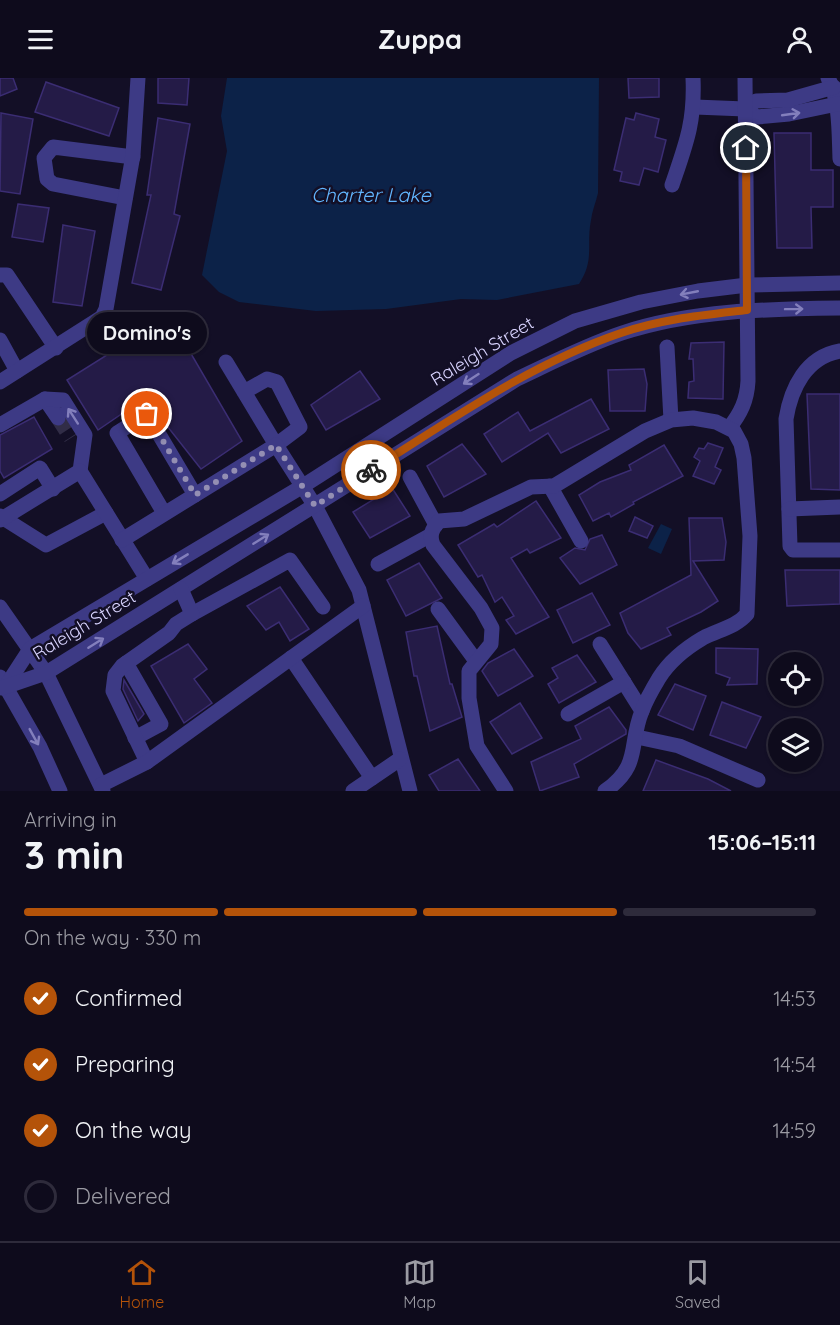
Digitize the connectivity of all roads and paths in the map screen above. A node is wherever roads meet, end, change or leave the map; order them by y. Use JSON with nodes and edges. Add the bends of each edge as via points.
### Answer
{"nodes":[{"id":1,"x":138,"y":78,"type":"edge"},
{"id":2,"x":693,"y":78,"type":"edge"},
{"id":3,"x":745,"y":78,"type":"edge"},
{"id":4,"x":831,"y":83,"type":"edge"},
{"id":5,"x":837,"y":104,"type":"junction"},
{"id":6,"x":695,"y":107,"type":"junction"},
{"id":7,"x":745,"y":109,"type":"junction"},
{"id":8,"x":133,"y":157,"type":"junction"},
{"id":9,"x":840,"y":159,"type":"edge"},
{"id":10,"x":672,"y":185,"type":"dead end"},
{"id":11,"x":125,"y":198,"type":"junction"},
{"id":12,"x":0,"y":274,"type":"edge"},
{"id":13,"x":840,"y":284,"type":"edge"},
{"id":14,"x":747,"y":285,"type":"junction"},
{"id":15,"x":840,"y":308,"type":"edge"},
{"id":16,"x":747,"y":310,"type":"junction"},
{"id":17,"x":0,"y":340,"type":"edge"},
{"id":18,"x":667,"y":346,"type":"dead end"},
{"id":19,"x":56,"y":348,"type":"junction"},
{"id":20,"x":840,"y":351,"type":"edge"},
{"id":21,"x":226,"y":362,"type":"dead end"},
{"id":22,"x":17,"y":371,"type":"junction"},
{"id":23,"x":0,"y":382,"type":"edge"},
{"id":24,"x":244,"y":392,"type":"junction"},
{"id":25,"x":45,"y":399,"type":"junction"},
{"id":26,"x":58,"y":418,"type":"tunnel mouth"},
{"id":27,"x":670,"y":420,"type":"junction"},
{"id":28,"x":0,"y":425,"type":"edge"},
{"id":29,"x":729,"y":428,"type":"junction"},
{"id":30,"x":71,"y":438,"type":"tunnel mouth"},
{"id":31,"x":276,"y":445,"type":"junction"},
{"id":32,"x":82,"y":455,"type":"junction"},
{"id":33,"x":80,"y":471,"type":"junction"},
{"id":34,"x":410,"y":477,"type":"dead end"},
{"id":35,"x":303,"y":486,"type":"junction"},
{"id":36,"x":550,"y":486,"type":"junction"},
{"id":37,"x":53,"y":489,"type":"junction"},
{"id":38,"x":0,"y":494,"type":"edge"},
{"id":39,"x":195,"y":495,"type":"junction"},
{"id":40,"x":315,"y":506,"type":"junction"},
{"id":41,"x":840,"y":507,"type":"edge"},
{"id":42,"x":789,"y":509,"type":"junction"},
{"id":43,"x":106,"y":513,"type":"junction"},
{"id":44,"x":164,"y":513,"type":"junction"},
{"id":45,"x":1,"y":518,"type":"edge"},
{"id":46,"x":433,"y":530,"type":"junction"},
{"id":47,"x":122,"y":540,"type":"junction"},
{"id":48,"x":581,"y":541,"type":"dead end"},
{"id":49,"x":840,"y":550,"type":"edge"},
{"id":50,"x":378,"y":564,"type":"dead end"},
{"id":51,"x":147,"y":579,"type":"junction"},
{"id":52,"x":181,"y":589,"type":"junction"},
{"id":53,"x":363,"y":606,"type":"junction"},
{"id":54,"x":0,"y":607,"type":"edge"},
{"id":55,"x":323,"y":607,"type":"dead end"},
{"id":56,"x":438,"y":609,"type":"dead end"},
{"id":57,"x":192,"y":614,"type":"junction"},
{"id":58,"x":600,"y":644,"type":"dead end"},
{"id":59,"x":30,"y":649,"type":"junction"},
{"id":60,"x":291,"y":658,"type":"junction"},
{"id":61,"x":476,"y":661,"type":"junction"},
{"id":62,"x":126,"y":663,"type":"junction"},
{"id":63,"x":46,"y":674,"type":"junction"},
{"id":64,"x":624,"y":682,"type":"junction"},
{"id":65,"x":2,"y":684,"type":"edge"},
{"id":66,"x":642,"y":711,"type":"junction"},
{"id":67,"x":568,"y":714,"type":"dead end"},
{"id":68,"x":636,"y":737,"type":"junction"},
{"id":69,"x":135,"y":738,"type":"junction"},
{"id":70,"x":400,"y":759,"type":"junction"},
{"id":71,"x":147,"y":762,"type":"junction"},
{"id":72,"x":372,"y":778,"type":"junction"},
{"id":73,"x":758,"y":780,"type":"dead end"},
{"id":74,"x":102,"y":788,"type":"edge"},
{"id":75,"x":60,"y":791,"type":"edge"},
{"id":76,"x":353,"y":791,"type":"edge"},
{"id":77,"x":410,"y":791,"type":"edge"},
{"id":78,"x":506,"y":791,"type":"edge"},
{"id":79,"x":605,"y":791,"type":"edge"}],
"edges":[{"from":1,"to":8,"type":"street"},
{"from":2,"to":6,"type":"street"},
{"from":3,"to":7,"type":"street"},
{"from":4,"to":5,"type":"street"},
{"from":4,"to":7,"type":"street","via":[[788,100],[756,101]]},
{"from":7,"to":5,"type":"street","one_way":true,"via":[[757,117]]},
{"from":5,"to":9,"type":"street"},
{"from":6,"to":7,"type":"street"},
{"from":6,"to":10,"type":"street"},
{"from":7,"to":14,"type":"street"},
{"from":8,"to":11,"type":"street"},
{"from":8,"to":11,"type":"street","via":[[53,147],[44,158],[47,179],[53,184]]},
{"from":11,"to":19,"type":"street","via":[[106,309],[102,317]]},
{"from":12,"to":19,"type":"street","via":[[7,275]]},
{"from":13,"to":14,"type":"street","name":"Raleigh Street"},
{"from":14,"to":16,"type":"street"},
{"from":14,"to":35,"type":"street","name":"Raleigh Street","one_way":true,"via":[[641,302],[575,321],[511,353]]},
{"from":16,"to":15,"type":"street","name":"Raleigh Street","one_way":true},
{"from":16,"to":29,"type":"street","via":[[747,394],[740,414]]},
{"from":16,"to":40,"type":"street","name":"Raleigh Street","via":[[683,318],[622,333],[568,355],[517,380]]},
{"from":17,"to":22,"type":"street"},
{"from":18,"to":27,"type":"street"},
{"from":19,"to":22,"type":"street"},
{"from":20,"to":42,"type":"street","via":[[812,365],[796,382],[789,399]]},
{"from":21,"to":24,"type":"street"},
{"from":22,"to":23,"type":"street"},
{"from":24,"to":31,"type":"street"},
{"from":24,"to":31,"type":"street","via":[[267,380],[277,382],[300,427]]},
{"from":25,"to":26,"type":"street"},
{"from":25,"to":28,"type":"street"},
{"from":32,"to":25,"type":"street","one_way":true,"via":[[85,435],[63,400]]},
{"from":27,"to":29,"type":"street","via":[[693,418]]},
{"from":27,"to":36,"type":"street"},
{"from":29,"to":66,"type":"street","via":[[741,444],[744,458],[750,536],[747,614],[740,622],[683,651],[660,676]]},
{"from":30,"to":32,"type":"street"},
{"from":31,"to":35,"type":"street"},
{"from":31,"to":39,"type":"street"},
{"from":32,"to":33,"type":"street"},
{"from":33,"to":37,"type":"street"},
{"from":33,"to":43,"type":"street"},
{"from":34,"to":46,"type":"street"},
{"from":35,"to":40,"type":"street"},
{"from":35,"to":51,"type":"street","name":"Raleigh Street","one_way":true},
{"from":36,"to":46,"type":"street","via":[[531,487],[464,519],[439,520]]},
{"from":36,"to":48,"type":"street"},
{"from":37,"to":38,"type":"street","via":[[40,468]]},
{"from":37,"to":45,"type":"street"},
{"from":39,"to":44,"type":"street"},
{"from":39,"to":44,"type":"street","via":[[147,414],[117,433]]},
{"from":52,"to":40,"type":"street","name":"Raleigh Street","one_way":true},
{"from":40,"to":53,"type":"street","via":[[347,565]]},
{"from":41,"to":42,"type":"street"},
{"from":42,"to":49,"type":"street","via":[[790,546],[794,550]]},
{"from":43,"to":45,"type":"street","via":[[45,545]]},
{"from":43,"to":47,"type":"street"},
{"from":44,"to":47,"type":"street"},
{"from":46,"to":50,"type":"street"},
{"from":46,"to":61,"type":"street","via":[[433,545],[492,628],[491,644]]},
{"from":47,"to":51,"type":"street"},
{"from":51,"to":59,"type":"street","name":"Raleigh Street"},
{"from":52,"to":57,"type":"street"},
{"from":63,"to":52,"type":"street","name":"Raleigh Street","one_way":true},
{"from":53,"to":60,"type":"street"},
{"from":53,"to":70,"type":"street"},
{"from":54,"to":59,"type":"street"},
{"from":55,"to":57,"type":"street","via":[[290,560]]},
{"from":56,"to":61,"type":"street"},
{"from":57,"to":62,"type":"street"},
{"from":58,"to":64,"type":"street"},
{"from":59,"to":63,"type":"street"},
{"from":59,"to":65,"type":"street","name":"Raleigh Street"},
{"from":60,"to":71,"type":"street"},
{"from":60,"to":72,"type":"street"},
{"from":61,"to":78,"type":"street","via":[[469,671],[469,698],[477,746]]},
{"from":62,"to":69,"type":"street","via":[[115,675],[113,691]]},
{"from":62,"to":69,"type":"street","via":[[161,724]]},
{"from":63,"to":65,"type":"street","name":"Raleigh Street"},
{"from":63,"to":74,"type":"street"},
{"from":64,"to":66,"type":"street"},
{"from":64,"to":67,"type":"street"},
{"from":65,"to":75,"type":"street","one_way":true},
{"from":66,"to":68,"type":"street"},
{"from":68,"to":73,"type":"street","via":[[679,746]]},
{"from":68,"to":79,"type":"street","via":[[635,750],[621,780]]},
{"from":69,"to":71,"type":"street"},
{"from":70,"to":72,"type":"street"},
{"from":70,"to":77,"type":"street"},
{"from":71,"to":74,"type":"street"},
{"from":72,"to":76,"type":"street"}]}
